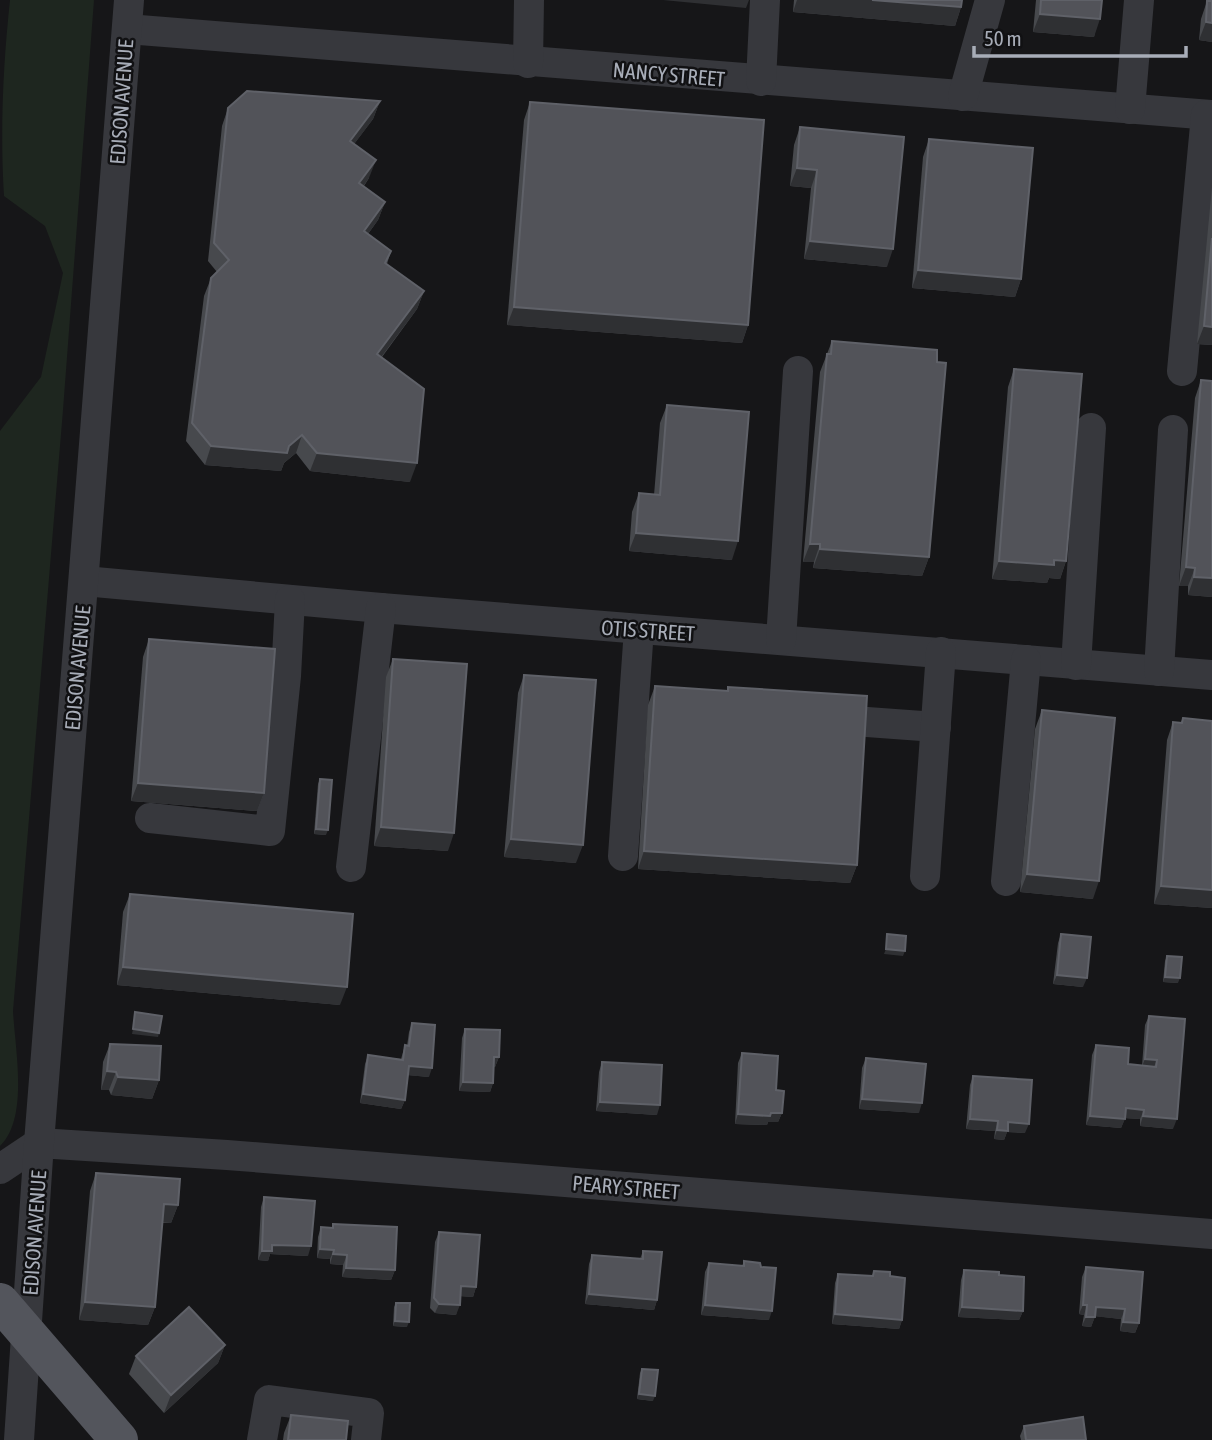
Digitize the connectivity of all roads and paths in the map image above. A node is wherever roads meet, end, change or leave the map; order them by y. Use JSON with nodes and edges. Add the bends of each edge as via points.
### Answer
{"nodes":[{"id":1,"x":529,"y":0,"type":"edge"},
{"id":2,"x":765,"y":0,"type":"edge"},
{"id":3,"x":990,"y":0,"type":"edge"},
{"id":4,"x":1139,"y":0,"type":"edge"},
{"id":5,"x":128,"y":15,"type":"edge"},
{"id":6,"x":528,"y":63,"type":"junction"},
{"id":7,"x":761,"y":81,"type":"junction"},
{"id":8,"x":963,"y":96,"type":"junction"},
{"id":9,"x":1130,"y":109,"type":"junction"},
{"id":10,"x":1209,"y":115,"type":"edge"},
{"id":11,"x":798,"y":371,"type":"dead end"},
{"id":12,"x":1182,"y":371,"type":"dead end"},
{"id":13,"x":1091,"y":428,"type":"dead end"},
{"id":14,"x":1173,"y":430,"type":"dead end"},
{"id":15,"x":84,"y":581,"type":"junction"},
{"id":16,"x":290,"y":600,"type":"junction"},
{"id":17,"x":381,"y":608,"type":"junction"},
{"id":18,"x":639,"y":629,"type":"junction"},
{"id":19,"x":780,"y":640,"type":"junction"},
{"id":20,"x":941,"y":652,"type":"junction"},
{"id":21,"x":1026,"y":660,"type":"junction"},
{"id":22,"x":1076,"y":664,"type":"junction"},
{"id":23,"x":1158,"y":671,"type":"junction"},
{"id":24,"x":1212,"y":675,"type":"edge"},
{"id":25,"x":867,"y":722,"type":"edge"},
{"id":26,"x":936,"y":727,"type":"junction"},
{"id":27,"x":150,"y":818,"type":"dead end"},
{"id":28,"x":623,"y":856,"type":"dead end"},
{"id":29,"x":351,"y":867,"type":"dead end"},
{"id":30,"x":925,"y":876,"type":"dead end"},
{"id":31,"x":1006,"y":881,"type":"dead end"},
{"id":32,"x":40,"y":1143,"type":"junction"},
{"id":33,"x":0,"y":1169,"type":"edge"},
{"id":34,"x":1212,"y":1234,"type":"edge"},
{"id":35,"x":0,"y":1302,"type":"edge"},
{"id":36,"x":27,"y":1336,"type":"junction"},
{"id":37,"x":19,"y":1440,"type":"edge"},
{"id":38,"x":119,"y":1440,"type":"edge"},
{"id":39,"x":262,"y":1440,"type":"edge"},
{"id":40,"x":366,"y":1440,"type":"edge"}],
"edges":[{"from":1,"to":6,"type":"street"},
{"from":2,"to":7,"type":"street"},
{"from":3,"to":8,"type":"street"},
{"from":4,"to":9,"type":"street"},
{"from":5,"to":6,"type":"street","name":"NANCY STREET"},
{"from":5,"to":15,"type":"street","name":"EDISON AVENUE"},
{"from":6,"to":7,"type":"street","name":"NANCY STREET"},
{"from":7,"to":8,"type":"street","name":"NANCY STREET"},
{"from":8,"to":9,"type":"street","name":"NANCY STREET"},
{"from":9,"to":10,"type":"street","name":"NANCY STREET"},
{"from":10,"to":12,"type":"street"},
{"from":11,"to":19,"type":"street"},
{"from":13,"to":22,"type":"street"},
{"from":14,"to":23,"type":"street"},
{"from":15,"to":16,"type":"street","name":"OTIS STREET"},
{"from":15,"to":32,"type":"street","name":"EDISON AVENUE"},
{"from":16,"to":17,"type":"street","name":"OTIS STREET"},
{"from":16,"to":27,"type":"street","via":[[270,831]]},
{"from":17,"to":18,"type":"street","name":"OTIS STREET"},
{"from":17,"to":29,"type":"street"},
{"from":18,"to":19,"type":"street","name":"OTIS STREET"},
{"from":18,"to":28,"type":"street"},
{"from":19,"to":20,"type":"street","name":"OTIS STREET"},
{"from":20,"to":21,"type":"street","name":"OTIS STREET"},
{"from":20,"to":26,"type":"street"},
{"from":21,"to":22,"type":"street","name":"OTIS STREET"},
{"from":21,"to":31,"type":"street"},
{"from":22,"to":23,"type":"street","name":"OTIS STREET"},
{"from":23,"to":24,"type":"street","name":"OTIS STREET"},
{"from":25,"to":26,"type":"street"},
{"from":26,"to":30,"type":"street"},
{"from":32,"to":33,"type":"street"},
{"from":32,"to":34,"type":"street","name":"PEARY STREET"},
{"from":32,"to":36,"type":"street","name":"EDISON AVENUE"},
{"from":35,"to":36,"type":"main road"},
{"from":36,"to":37,"type":"street","name":"EDISON AVENUE"},
{"from":36,"to":38,"type":"main road"},
{"from":39,"to":40,"type":"street","via":[[269,1400],[369,1413]]}]}
